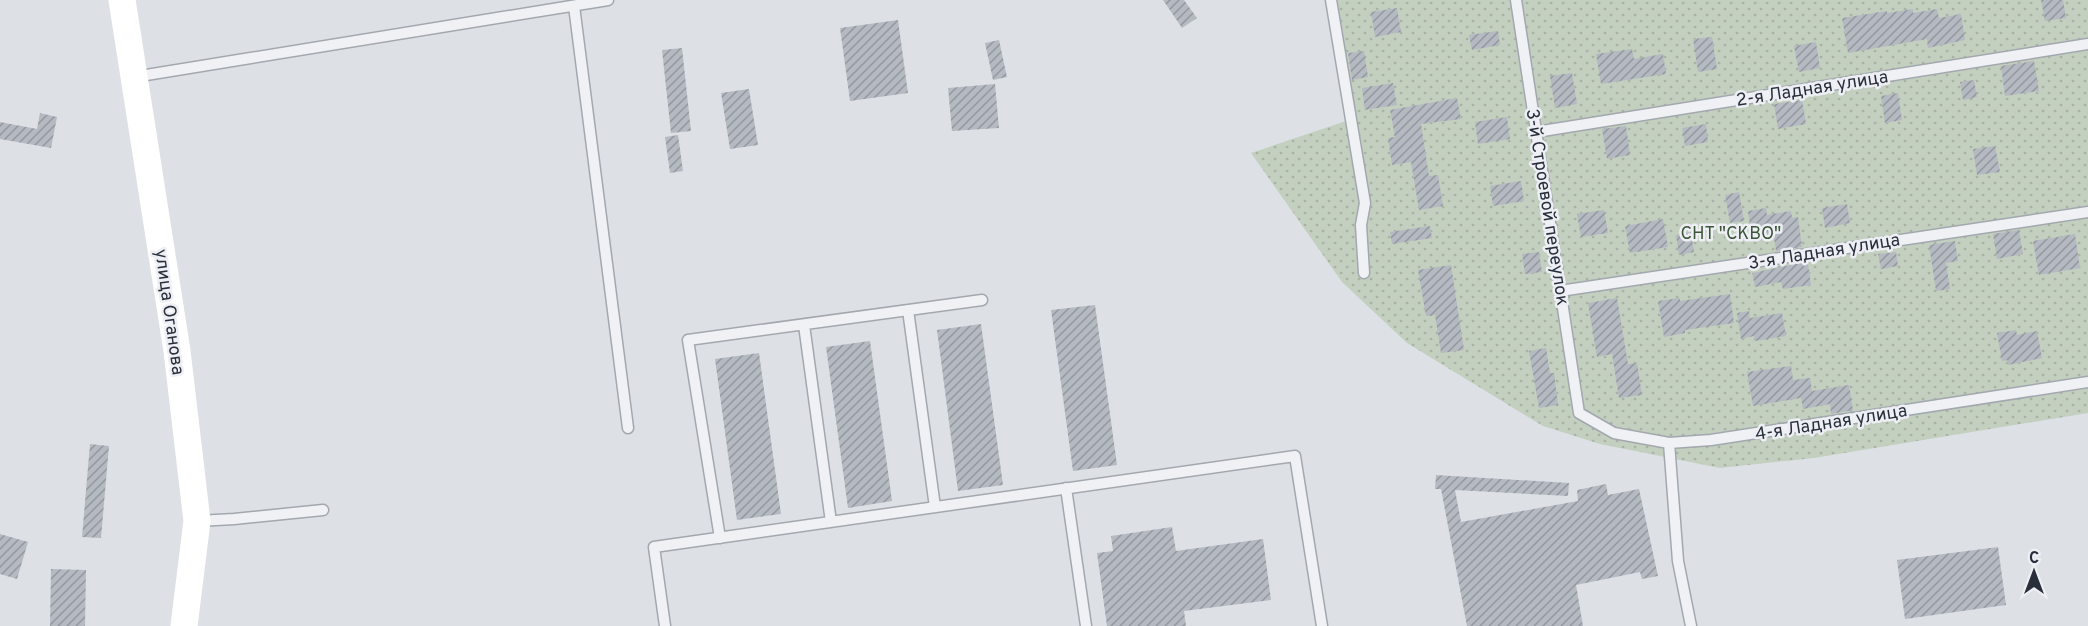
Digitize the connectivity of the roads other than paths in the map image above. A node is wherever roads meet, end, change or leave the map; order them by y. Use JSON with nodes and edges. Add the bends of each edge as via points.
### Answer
{"nodes":[{"id":1,"x":122,"y":0,"type":"edge"},
{"id":2,"x":608,"y":0,"type":"edge"},
{"id":3,"x":1330,"y":0,"type":"edge"},
{"id":4,"x":1516,"y":0,"type":"edge"},
{"id":5,"x":574,"y":6,"type":"junction"},
{"id":6,"x":2088,"y":45,"type":"edge"},
{"id":7,"x":134,"y":77,"type":"junction"},
{"id":8,"x":1536,"y":132,"type":"junction"},
{"id":9,"x":2088,"y":212,"type":"edge"},
{"id":10,"x":1364,"y":273,"type":"dead end"},
{"id":11,"x":1560,"y":291,"type":"junction"},
{"id":12,"x":982,"y":300,"type":"dead end"},
{"id":13,"x":908,"y":310,"type":"junction"},
{"id":14,"x":804,"y":325,"type":"junction"},
{"id":15,"x":2088,"y":382,"type":"edge"},
{"id":16,"x":1579,"y":413,"type":"joint"},
{"id":17,"x":628,"y":428,"type":"dead end"},
{"id":18,"x":1669,"y":443,"type":"junction"},
{"id":19,"x":1066,"y":488,"type":"junction"},
{"id":20,"x":934,"y":507,"type":"junction"},
{"id":21,"x":323,"y":510,"type":"dead end"},
{"id":22,"x":196,"y":521,"type":"junction"},
{"id":23,"x":831,"y":522,"type":"junction"},
{"id":24,"x":720,"y":538,"type":"junction"},
{"id":25,"x":184,"y":626,"type":"edge"},
{"id":26,"x":665,"y":626,"type":"edge"},
{"id":27,"x":1086,"y":626,"type":"edge"},
{"id":28,"x":1322,"y":626,"type":"edge"},
{"id":29,"x":1691,"y":626,"type":"edge"}],
"edges":[{"from":1,"to":7,"type":"main road","name":"улица Оганова"},
{"from":2,"to":5,"type":"lane"},
{"from":3,"to":10,"type":"lane","via":[[1365,203],[1361,225]]},
{"from":4,"to":8,"type":"lane","name":"3-й Строевой переулок"},
{"from":5,"to":7,"type":"lane"},
{"from":5,"to":17,"type":"lane"},
{"from":6,"to":8,"type":"lane","name":"2-я Ладная улица"},
{"from":7,"to":22,"type":"main road","name":"улица Оганова","via":[[177,351]]},
{"from":8,"to":11,"type":"lane","name":"3-й Строевой переулок"},
{"from":9,"to":11,"type":"lane","name":"3-я Ладная улица"},
{"from":11,"to":16,"type":"lane","name":"3-й Строевой переулок"},
{"from":12,"to":13,"type":"lane"},
{"from":13,"to":14,"type":"lane"},
{"from":13,"to":20,"type":"lane"},
{"from":14,"to":23,"type":"lane"},
{"from":14,"to":24,"type":"lane","via":[[688,340]]},
{"from":15,"to":18,"type":"lane","name":"4-я Ладная улица","via":[[1711,440]]},
{"from":16,"to":18,"type":"lane","name":"4-я Ладная улица","via":[[1614,433]]},
{"from":18,"to":29,"type":"lane","via":[[1678,561]]},
{"from":19,"to":20,"type":"lane"},
{"from":19,"to":27,"type":"lane"},
{"from":19,"to":28,"type":"lane","via":[[1295,456]]},
{"from":20,"to":23,"type":"lane"},
{"from":21,"to":22,"type":"lane"},
{"from":22,"to":25,"type":"main road","name":"улица Оганова"},
{"from":23,"to":24,"type":"lane"},
{"from":24,"to":26,"type":"lane","via":[[654,547]]}]}
